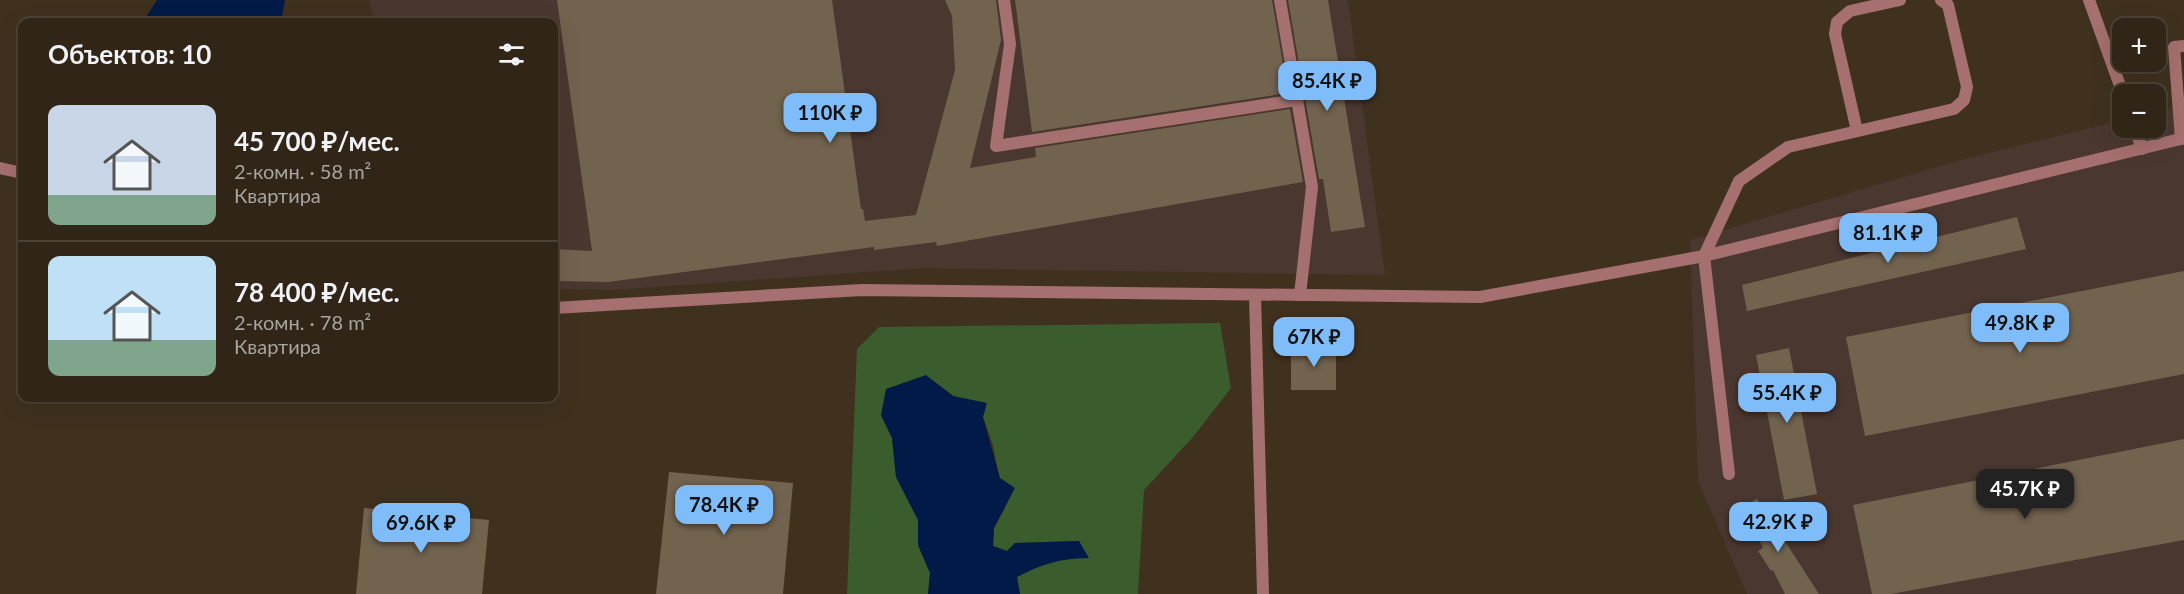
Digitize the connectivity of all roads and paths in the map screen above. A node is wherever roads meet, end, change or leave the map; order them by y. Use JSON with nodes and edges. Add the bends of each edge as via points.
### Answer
{"nodes":[{"id":1,"x":1004,"y":0,"type":"edge"},
{"id":2,"x":1280,"y":0,"type":"edge"},
{"id":3,"x":1900,"y":0,"type":"edge"},
{"id":4,"x":1941,"y":0,"type":"edge"},
{"id":5,"x":2089,"y":0,"type":"edge"},
{"id":6,"x":2184,"y":46,"type":"edge"},
{"id":7,"x":2119,"y":84,"type":"edge"},
{"id":8,"x":1297,"y":100,"type":"junction"},
{"id":9,"x":1857,"y":131,"type":"junction"},
{"id":10,"x":2138,"y":138,"type":"edge"},
{"id":11,"x":2182,"y":139,"type":"edge"},
{"id":12,"x":2142,"y":149,"type":"junction"},
{"id":13,"x":0,"y":168,"type":"edge"},
{"id":14,"x":18,"y":172,"type":"edge"},
{"id":15,"x":1704,"y":256,"type":"junction"},
{"id":16,"x":1255,"y":295,"type":"junction"},
{"id":17,"x":1300,"y":295,"type":"junction"},
{"id":18,"x":558,"y":308,"type":"edge"},
{"id":19,"x":1729,"y":474,"type":"dead end"},
{"id":20,"x":1263,"y":594,"type":"edge"}],
"edges":[{"from":1,"to":8,"type":"lane","via":[[1010,44],[996,146]]},
{"from":2,"to":8,"type":"lane"},
{"from":3,"to":9,"type":"lane","via":[[1850,11],[1837,22],[1835,34]]},
{"from":4,"to":9,"type":"lane","via":[[1948,5],[1967,87],[1964,100],[1954,109]]},
{"from":5,"to":7,"type":"lane"},
{"from":6,"to":11,"type":"lane","via":[[2174,47]]},
{"from":8,"to":17,"type":"lane","via":[[1312,188]]},
{"from":9,"to":15,"type":"lane","via":[[1788,147],[1738,181]]},
{"from":10,"to":12,"type":"lane"},
{"from":11,"to":12,"type":"lane"},
{"from":12,"to":15,"type":"lane"},
{"from":13,"to":14,"type":"lane"},
{"from":15,"to":17,"type":"lane","via":[[1480,297]]},
{"from":15,"to":19,"type":"lane"},
{"from":16,"to":17,"type":"lane"},
{"from":16,"to":18,"type":"lane","via":[[862,290]]},
{"from":16,"to":20,"type":"lane"}]}
